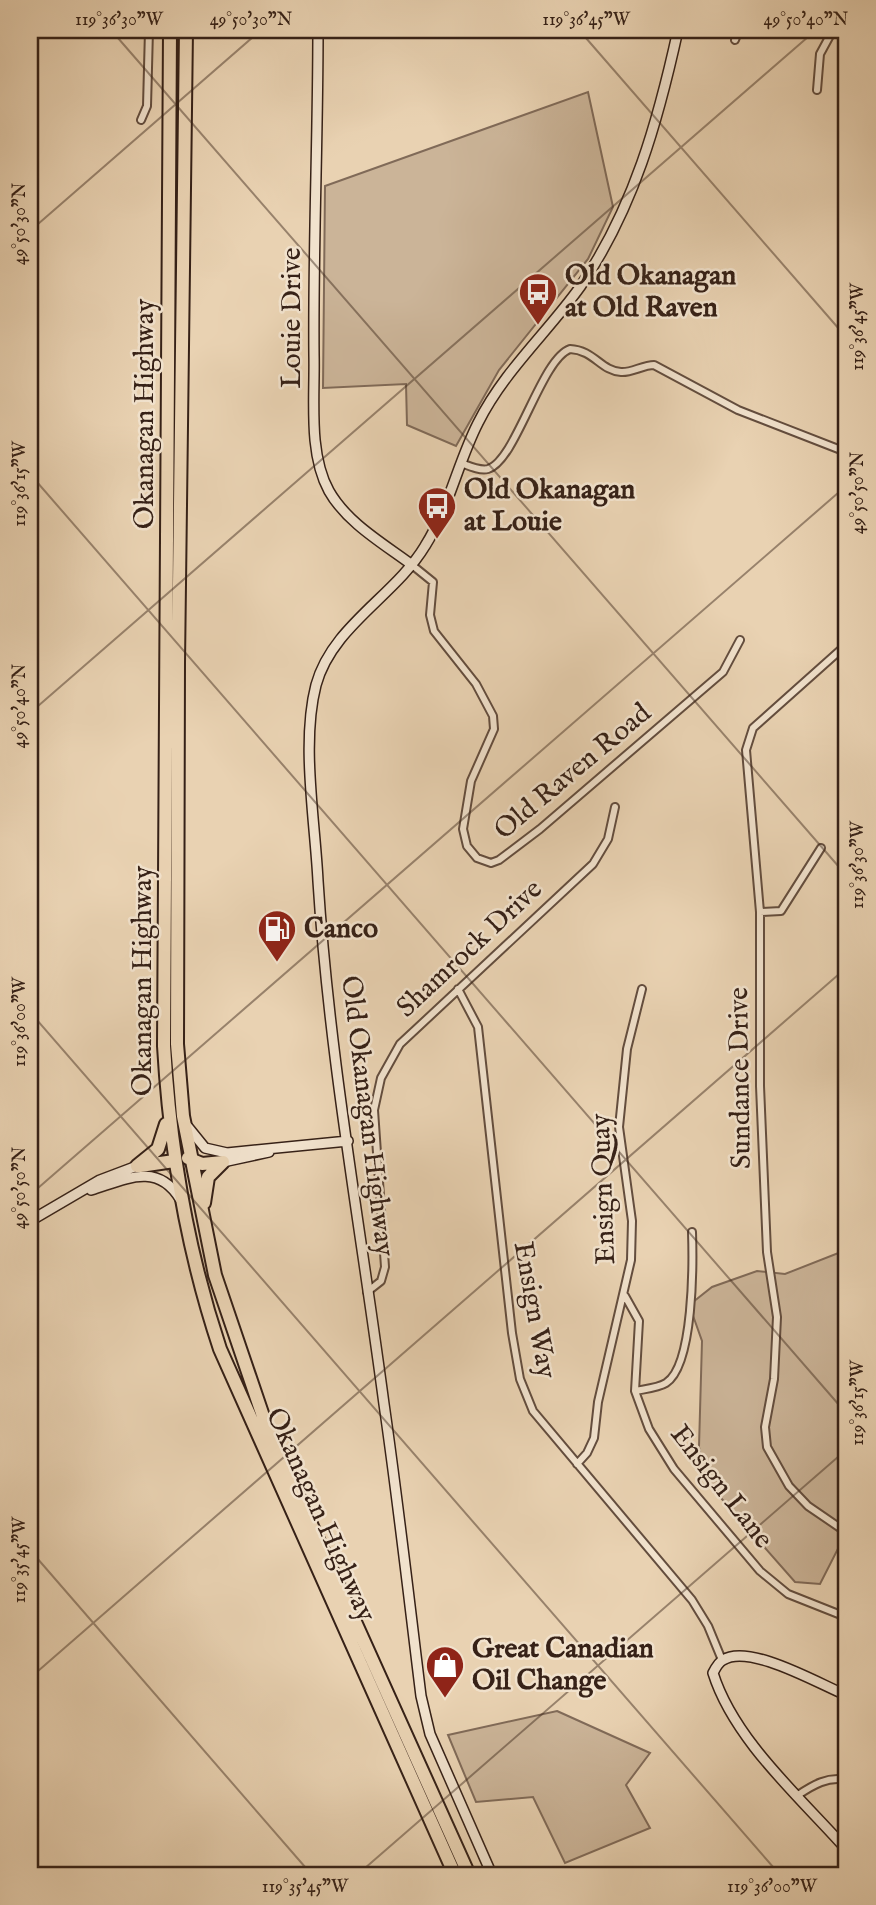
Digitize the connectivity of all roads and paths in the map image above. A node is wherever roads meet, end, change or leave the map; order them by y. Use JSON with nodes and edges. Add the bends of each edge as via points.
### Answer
{"nodes":[{"id":1,"x":149,"y":30,"type":"edge"},
{"id":2,"x":170,"y":30,"type":"edge"},
{"id":3,"x":318,"y":30,"type":"edge"},
{"id":4,"x":678,"y":30,"type":"edge"},
{"id":5,"x":739,"y":30,"type":"edge"},
{"id":6,"x":833,"y":30,"type":"edge"},
{"id":7,"x":185,"y":32,"type":"edge"},
{"id":8,"x":735,"y":40,"type":"dead end"},
{"id":9,"x":817,"y":90,"type":"dead end"},
{"id":10,"x":141,"y":120,"type":"dead end"},
{"id":11,"x":846,"y":452,"type":"edge"},
{"id":12,"x":461,"y":463,"type":"junction"},
{"id":13,"x":412,"y":565,"type":"junction"},
{"id":14,"x":740,"y":640,"type":"dead end"},
{"id":15,"x":846,"y":645,"type":"edge"},
{"id":16,"x":615,"y":807,"type":"dead end"},
{"id":17,"x":821,"y":848,"type":"dead end"},
{"id":18,"x":760,"y":912,"type":"junction"},
{"id":19,"x":458,"y":989,"type":"junction"},
{"id":20,"x":642,"y":989,"type":"dead end"},
{"id":21,"x":167,"y":1092,"type":"junction"},
{"id":22,"x":183,"y":1115,"type":"junction"},
{"id":23,"x":348,"y":1140,"type":"junction"},
{"id":24,"x":278,"y":1149,"type":"junction"},
{"id":25,"x":190,"y":1160,"type":"junction"},
{"id":26,"x":174,"y":1161,"type":"junction"},
{"id":27,"x":223,"y":1162,"type":"junction"},
{"id":28,"x":137,"y":1166,"type":"junction"},
{"id":29,"x":82,"y":1193,"type":"junction"},
{"id":30,"x":181,"y":1201,"type":"junction"},
{"id":31,"x":30,"y":1221,"type":"edge"},
{"id":32,"x":203,"y":1221,"type":"junction"},
{"id":33,"x":692,"y":1232,"type":"dead end"},
{"id":34,"x":367,"y":1292,"type":"junction"},
{"id":35,"x":625,"y":1296,"type":"junction"},
{"id":36,"x":635,"y":1391,"type":"junction"},
{"id":37,"x":577,"y":1464,"type":"junction"},
{"id":38,"x":846,"y":1532,"type":"edge"},
{"id":39,"x":846,"y":1617,"type":"edge"},
{"id":40,"x":722,"y":1660,"type":"junction"},
{"id":41,"x":846,"y":1695,"type":"edge"},
{"id":42,"x":846,"y":1780,"type":"edge"},
{"id":43,"x":798,"y":1795,"type":"junction"},
{"id":44,"x":846,"y":1849,"type":"edge"},
{"id":45,"x":455,"y":1875,"type":"edge"},
{"id":46,"x":469,"y":1875,"type":"edge"},
{"id":47,"x":492,"y":1875,"type":"edge"}],
"edges":[{"from":1,"to":10,"type":"street","via":[[147,106]]},
{"from":2,"to":21,"type":"highway","name":"Okanagan Highway"},
{"from":3,"to":13,"type":"street","name":"Louie Drive","via":[[314,295],[315,432],[321,474],[347,515]]},
{"from":4,"to":12,"type":"street","name":"Old Okanagan Highway","via":[[658,118],[612,232],[579,287],[508,374]]},
{"from":5,"to":8,"type":"street"},
{"from":6,"to":9,"type":"street","via":[[820,54]]},
{"from":7,"to":22,"type":"highway","name":"Okanagan Highway","via":[[177,1044]]},
{"from":11,"to":12,"type":"street","via":[[738,410],[654,365],[622,373],[607,368],[589,352],[570,349],[556,357],[495,465],[482,470]]},
{"from":12,"to":13,"type":"street","name":"Old Okanagan Highway","via":[[429,541]]},
{"from":13,"to":14,"type":"street","name":"Old Raven Road","via":[[433,582],[430,615],[434,631],[476,684],[494,716],[494,729],[471,781],[463,829],[467,846],[477,858],[491,863],[540,830],[723,673]]},
{"from":13,"to":23,"type":"street","name":"Old Okanagan Highway","via":[[331,653],[317,683],[309,731],[322,946]]},
{"from":15,"to":18,"type":"street","name":"Sundance Drive","via":[[753,728],[746,750]]},
{"from":16,"to":19,"type":"street","name":"Shamrock Drive","via":[[608,839],[593,864]]},
{"from":17,"to":18,"type":"street","via":[[781,911]]},
{"from":18,"to":38,"type":"street","name":"Sundance Drive","via":[[760,1086],[767,1252],[777,1317],[774,1379],[765,1427],[767,1447],[789,1486],[808,1506]]},
{"from":19,"to":34,"type":"street","name":"Shamrock Drive","via":[[400,1044],[381,1078],[374,1110],[385,1267],[381,1281]]},
{"from":19,"to":37,"type":"street","name":"Ensign Way","via":[[478,1027],[496,1211],[520,1379],[533,1411]]},
{"from":20,"to":35,"type":"street","name":"Ensign Quay","via":[[627,1049],[619,1127],[632,1221]]},
{"from":21,"to":25,"type":"highway","via":[[178,1117],[182,1149]]},
{"from":21,"to":26,"type":"highway","name":"Okanagan Highway"},
{"from":21,"to":28,"type":"highway","via":[[163,1142]]},
{"from":22,"to":24,"type":"street","via":[[192,1135],[214,1152]]},
{"from":22,"to":25,"type":"highway","name":"Okanagan Highway"},
{"from":23,"to":24,"type":"street"},
{"from":23,"to":34,"type":"street","name":"Old Okanagan Highway"},
{"from":24,"to":27,"type":"street"},
{"from":25,"to":27,"type":"highway"},
{"from":25,"to":32,"type":"highway","name":"Okanagan Highway"},
{"from":26,"to":28,"type":"highway"},
{"from":26,"to":30,"type":"highway","name":"Okanagan Highway"},
{"from":26,"to":32,"type":"highway","via":[[184,1172],[189,1199]]},
{"from":27,"to":32,"type":"highway","via":[[208,1177]]},
{"from":28,"to":29,"type":"street","via":[[100,1180]]},
{"from":29,"to":30,"type":"street","via":[[145,1175],[163,1179]]},
{"from":29,"to":31,"type":"street"},
{"from":30,"to":45,"type":"highway","name":"Okanagan Highway","via":[[220,1349]]},
{"from":32,"to":46,"type":"highway","name":"Okanagan Highway","via":[[215,1275],[265,1422]]},
{"from":33,"to":36,"type":"street","via":[[693,1303],[676,1371],[665,1385]]},
{"from":34,"to":47,"type":"street","name":"Old Okanagan Highway","via":[[421,1696],[430,1734]]},
{"from":35,"to":36,"type":"street","name":"Ensign Lane","via":[[639,1321]]},
{"from":35,"to":37,"type":"street","name":"Ensign Quay","via":[[597,1402],[594,1438]]},
{"from":36,"to":39,"type":"street","name":"Ensign Lane","via":[[649,1429],[674,1469],[760,1571],[788,1594]]},
{"from":37,"to":40,"type":"street","name":"Ensign Way","via":[[692,1600]]},
{"from":40,"to":41,"type":"street","via":[[736,1656],[770,1661]]},
{"from":40,"to":43,"type":"street","via":[[713,1673],[729,1713]]},
{"from":42,"to":43,"type":"street","via":[[813,1785]]},
{"from":43,"to":44,"type":"street"}]}
